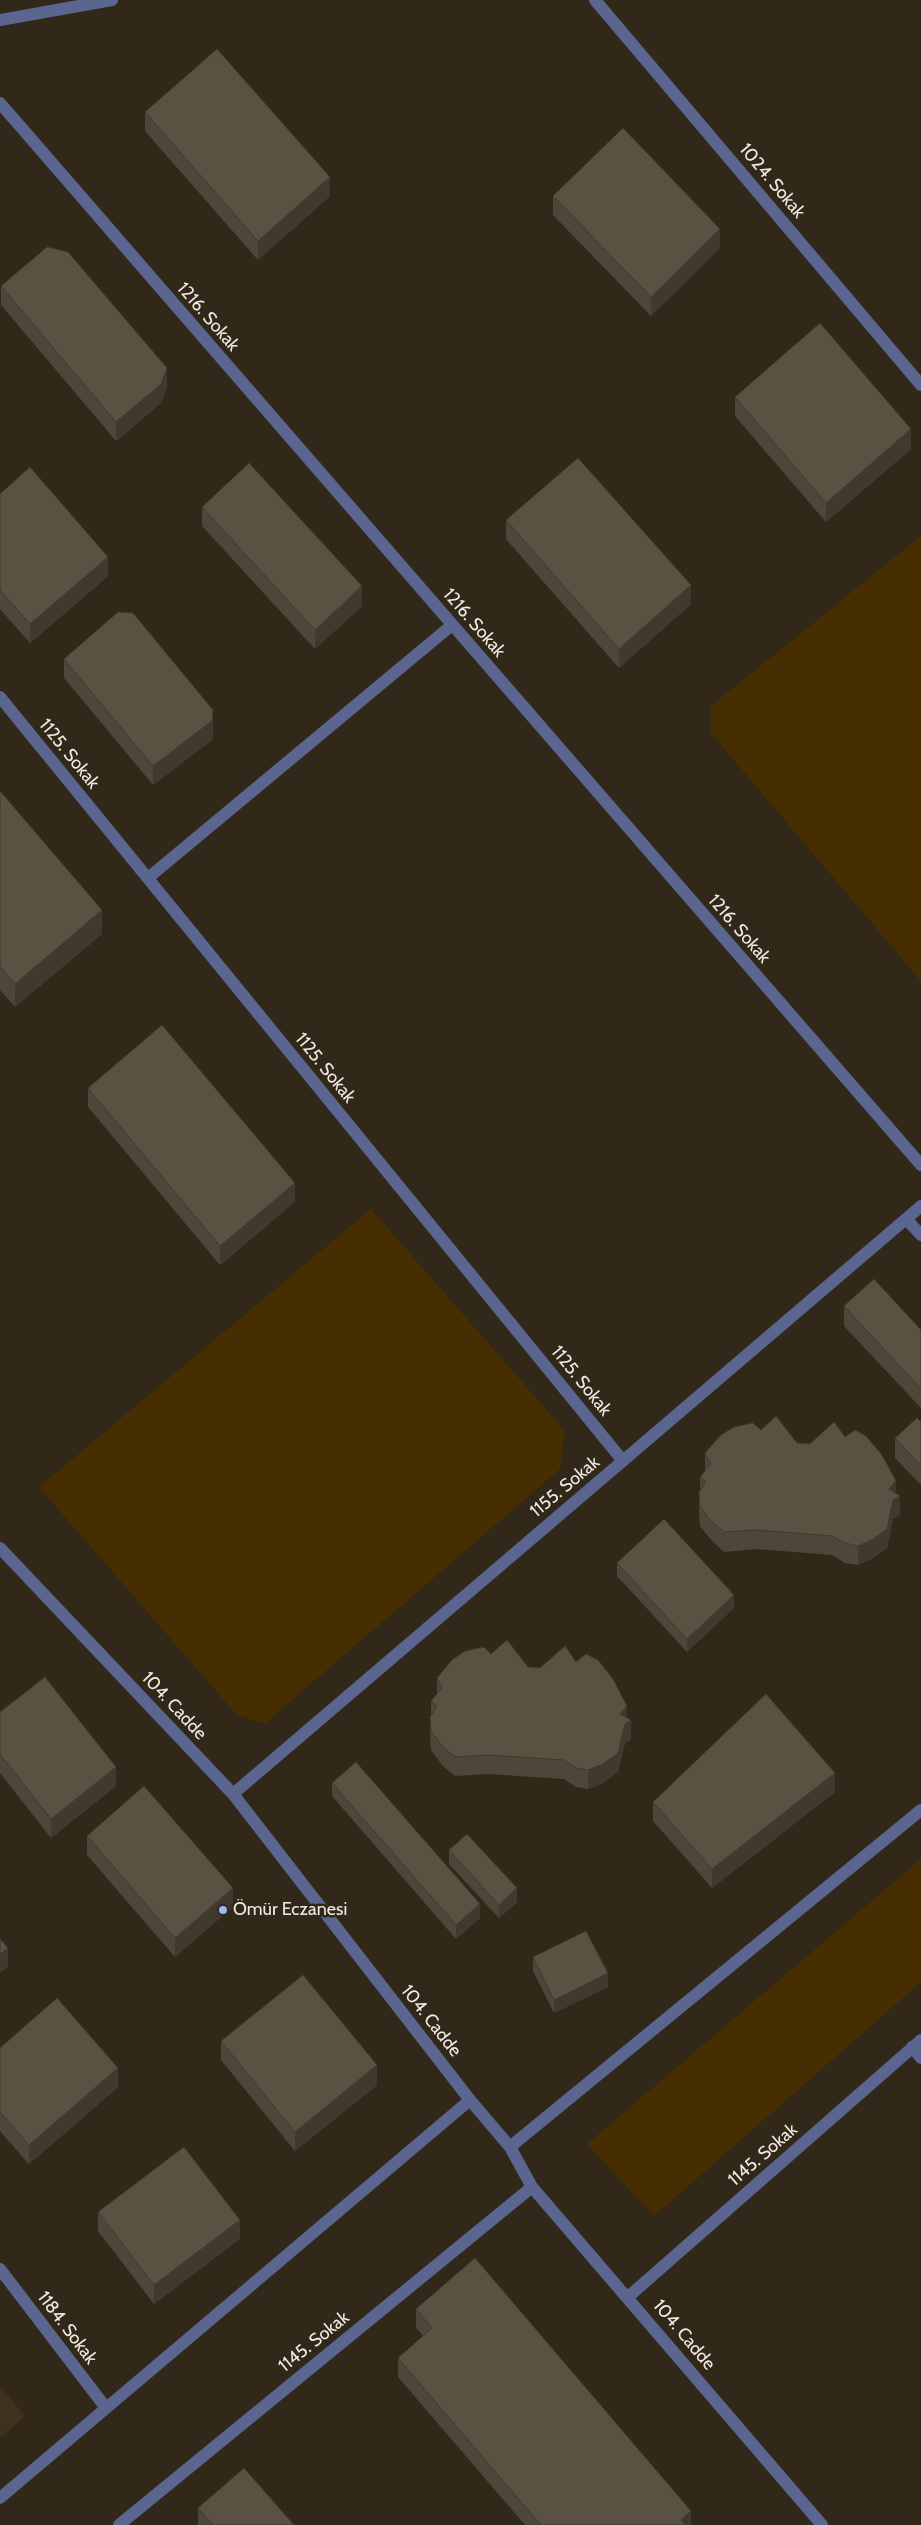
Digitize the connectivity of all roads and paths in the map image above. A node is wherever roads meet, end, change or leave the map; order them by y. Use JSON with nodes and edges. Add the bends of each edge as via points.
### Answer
{"nodes":[{"id":1,"x":112,"y":0,"type":"edge"},
{"id":2,"x":595,"y":0,"type":"edge"},
{"id":3,"x":0,"y":20,"type":"edge"},
{"id":4,"x":0,"y":103,"type":"edge"},
{"id":5,"x":921,"y":385,"type":"edge"},
{"id":6,"x":452,"y":625,"type":"junction"},
{"id":7,"x":0,"y":697,"type":"edge"},
{"id":8,"x":148,"y":878,"type":"junction"},
{"id":9,"x":921,"y":1165,"type":"edge"},
{"id":10,"x":921,"y":1206,"type":"edge"},
{"id":11,"x":906,"y":1219,"type":"junction"},
{"id":12,"x":921,"y":1235,"type":"edge"},
{"id":13,"x":623,"y":1461,"type":"junction"},
{"id":14,"x":0,"y":1548,"type":"edge"},
{"id":15,"x":232,"y":1794,"type":"junction"},
{"id":16,"x":921,"y":1810,"type":"edge"},
{"id":17,"x":916,"y":2043,"type":"edge"},
{"id":18,"x":921,"y":2058,"type":"edge"},
{"id":19,"x":470,"y":2100,"type":"junction"},
{"id":20,"x":510,"y":2147,"type":"junction"},
{"id":21,"x":532,"y":2187,"type":"junction"},
{"id":22,"x":0,"y":2270,"type":"edge"},
{"id":23,"x":628,"y":2297,"type":"junction"},
{"id":24,"x":106,"y":2408,"type":"junction"},
{"id":25,"x":0,"y":2498,"type":"edge"},
{"id":26,"x":119,"y":2525,"type":"edge"},
{"id":27,"x":822,"y":2525,"type":"edge"}],
"edges":[{"from":1,"to":3,"type":"street"},
{"from":2,"to":5,"type":"street","name":"1024. Sokak"},
{"from":4,"to":6,"type":"street","name":"1216. Sokak"},
{"from":6,"to":8,"type":"street"},
{"from":6,"to":9,"type":"street","name":"1216. Sokak"},
{"from":7,"to":8,"type":"street","name":"1125. Sokak"},
{"from":8,"to":13,"type":"street","name":"1125. Sokak"},
{"from":10,"to":11,"type":"street","name":"1155. Sokak"},
{"from":11,"to":12,"type":"street"},
{"from":11,"to":13,"type":"street","name":"1155. Sokak"},
{"from":13,"to":15,"type":"street","name":"1155. Sokak"},
{"from":14,"to":15,"type":"street","name":"104. Cadde"},
{"from":15,"to":19,"type":"street","name":"104. Cadde"},
{"from":16,"to":20,"type":"street"},
{"from":17,"to":18,"type":"street"},
{"from":17,"to":23,"type":"street","name":"1145. Sokak"},
{"from":19,"to":20,"type":"street","name":"104. Cadde"},
{"from":19,"to":24,"type":"street"},
{"from":20,"to":21,"type":"street","name":"104. Cadde"},
{"from":21,"to":23,"type":"street","name":"104. Cadde"},
{"from":21,"to":26,"type":"street","name":"1145. Sokak"},
{"from":22,"to":24,"type":"street","name":"1184. Sokak"},
{"from":23,"to":27,"type":"street","name":"104. Cadde"},
{"from":24,"to":25,"type":"street"}]}
